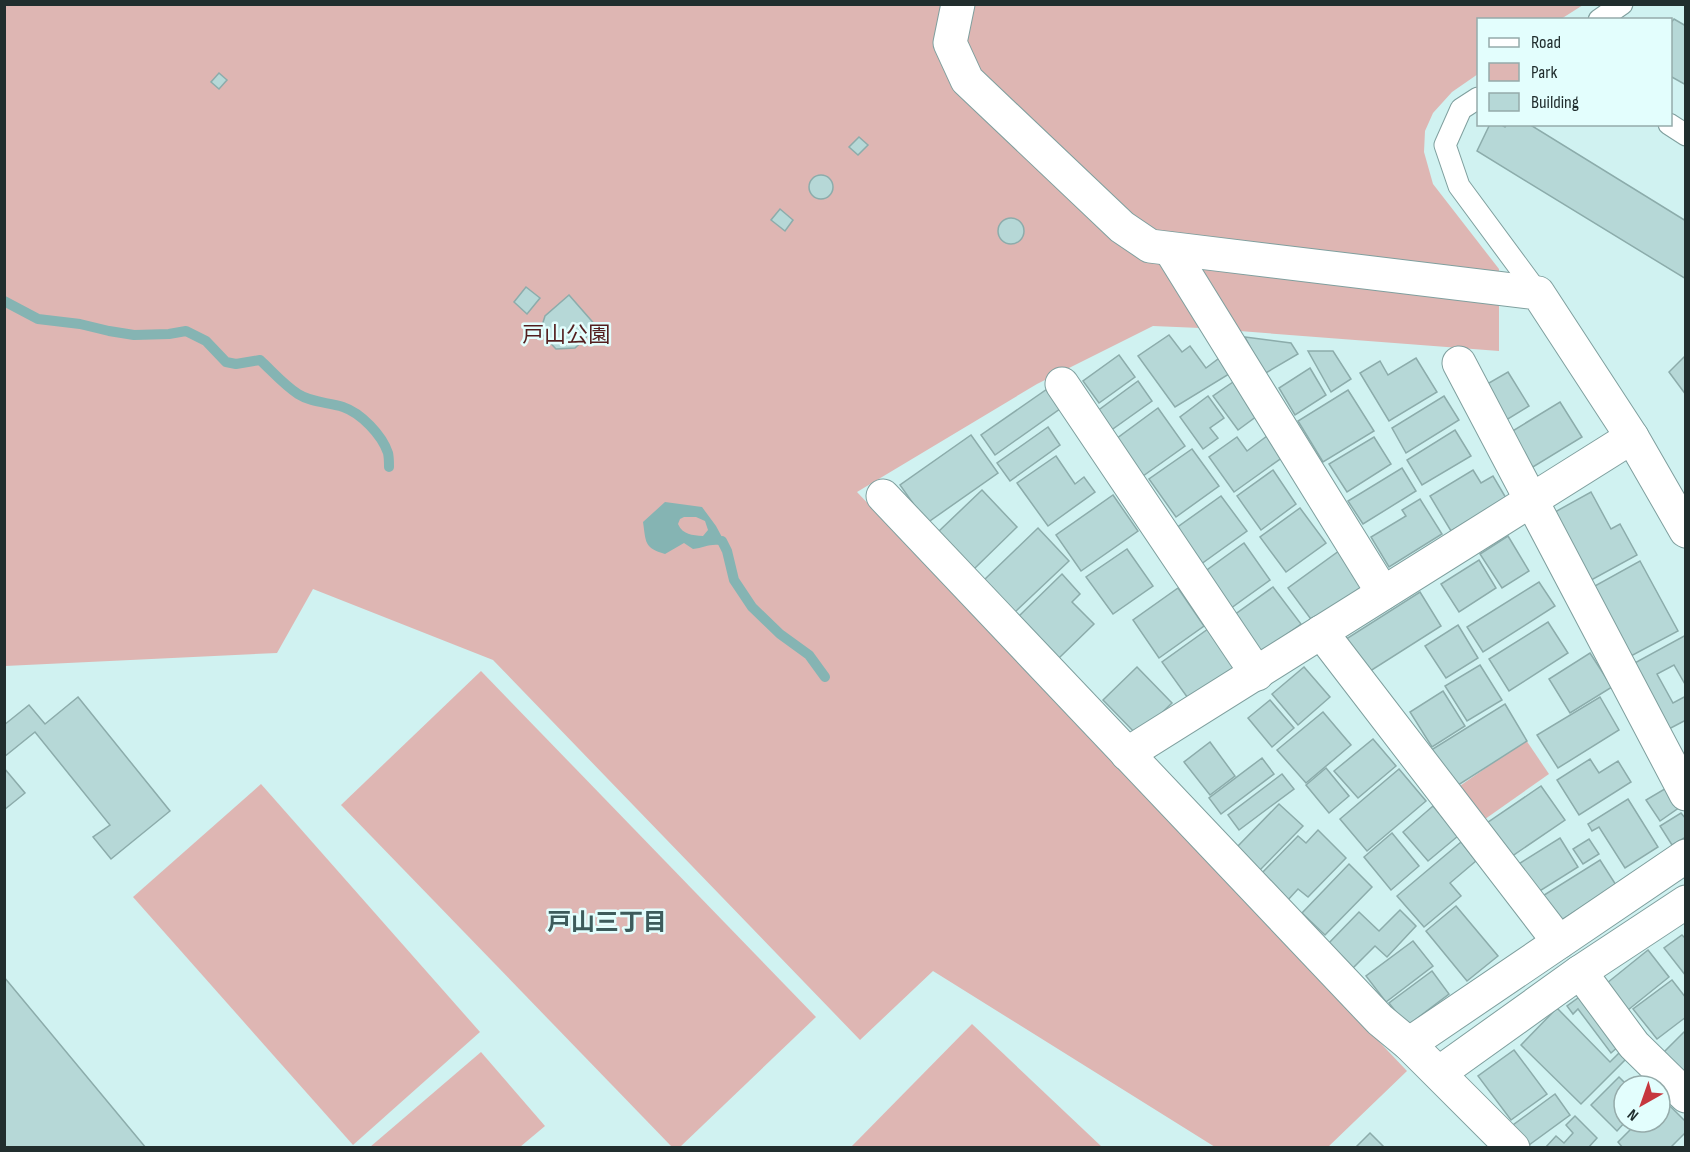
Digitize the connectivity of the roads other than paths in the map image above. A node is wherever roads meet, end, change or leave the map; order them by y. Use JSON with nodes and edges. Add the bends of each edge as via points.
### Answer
{"nodes":[{"id":1,"x":958,"y":4,"type":"edge"},
{"id":2,"x":1622,"y":4,"type":"edge"},
{"id":3,"x":1602,"y":18,"type":"edge"},
{"id":4,"x":1477,"y":99,"type":"edge"},
{"id":5,"x":1672,"y":126,"type":"edge"},
{"id":6,"x":1686,"y":135,"type":"edge"},
{"id":7,"x":1170,"y":249,"type":"junction"},
{"id":8,"x":1538,"y":293,"type":"junction"},
{"id":9,"x":1459,"y":363,"type":"dead end"},
{"id":10,"x":1062,"y":384,"type":"dead end"},
{"id":11,"x":1632,"y":437,"type":"junction"},
{"id":12,"x":883,"y":496,"type":"dead end"},
{"id":13,"x":1531,"y":500,"type":"junction"},
{"id":14,"x":1686,"y":531,"type":"edge"},
{"id":15,"x":1383,"y":593,"type":"junction"},
{"id":16,"x":1322,"y":632,"type":"junction"},
{"id":17,"x":1257,"y":674,"type":"junction"},
{"id":18,"x":1127,"y":754,"type":"junction"},
{"id":19,"x":1686,"y":794,"type":"edge"},
{"id":20,"x":1686,"y":856,"type":"edge"},
{"id":21,"x":1686,"y":902,"type":"edge"},
{"id":22,"x":1559,"y":942,"type":"junction"},
{"id":23,"x":1580,"y":972,"type":"junction"},
{"id":24,"x":1409,"y":1044,"type":"junction"},
{"id":25,"x":1439,"y":1073,"type":"junction"},
{"id":26,"x":1686,"y":1096,"type":"edge"},
{"id":27,"x":1514,"y":1148,"type":"edge"}],
"edges":[{"from":1,"to":7,"type":"street","via":[[950,43],[967,80],[1122,227],[1150,246]]},
{"from":2,"to":3,"type":"lane"},
{"from":4,"to":8,"type":"lane","via":[[1461,110],[1445,145],[1459,186]]},
{"from":5,"to":6,"type":"lane"},
{"from":7,"to":8,"type":"street"},
{"from":7,"to":15,"type":"street"},
{"from":8,"to":11,"type":"street"},
{"from":9,"to":13,"type":"street"},
{"from":10,"to":17,"type":"street"},
{"from":11,"to":13,"type":"street"},
{"from":11,"to":14,"type":"street"},
{"from":12,"to":18,"type":"street"},
{"from":13,"to":15,"type":"street"},
{"from":13,"to":19,"type":"street"},
{"from":15,"to":16,"type":"street"},
{"from":16,"to":17,"type":"street"},
{"from":16,"to":22,"type":"street"},
{"from":17,"to":18,"type":"street"},
{"from":18,"to":24,"type":"street","via":[[1380,1020]]},
{"from":20,"to":22,"type":"street"},
{"from":21,"to":23,"type":"street"},
{"from":22,"to":24,"type":"street"},
{"from":23,"to":25,"type":"street"},
{"from":23,"to":26,"type":"street","via":[[1634,1045]]},
{"from":24,"to":25,"type":"street"},
{"from":25,"to":27,"type":"street"}]}
